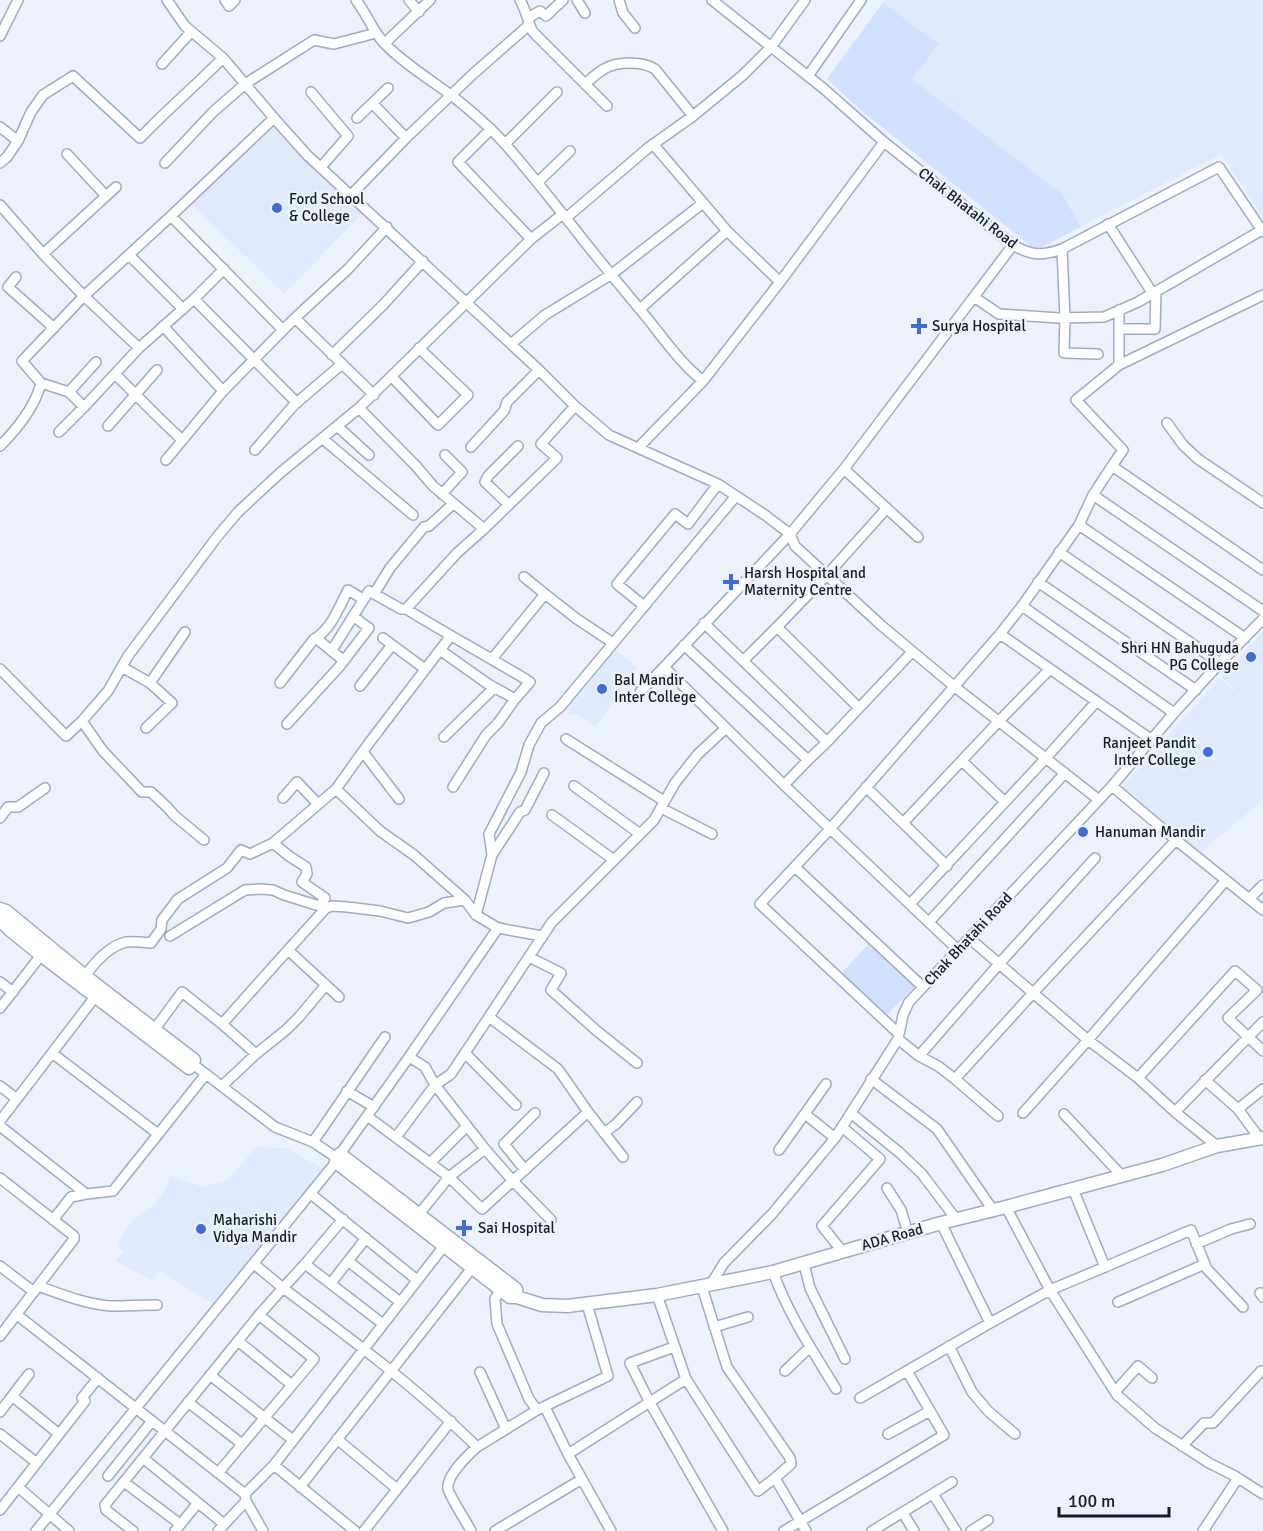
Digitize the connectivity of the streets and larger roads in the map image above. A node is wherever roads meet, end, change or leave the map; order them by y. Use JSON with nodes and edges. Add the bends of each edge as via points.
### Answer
{"nodes":[{"id":1,"x":18,"y":0,"type":"edge"},
{"id":2,"x":166,"y":0,"type":"edge"},
{"id":3,"x":225,"y":0,"type":"edge"},
{"id":4,"x":235,"y":0,"type":"edge"},
{"id":5,"x":356,"y":0,"type":"edge"},
{"id":6,"x":409,"y":0,"type":"edge"},
{"id":7,"x":430,"y":0,"type":"edge"},
{"id":8,"x":520,"y":0,"type":"edge"},
{"id":9,"x":563,"y":0,"type":"edge"},
{"id":10,"x":578,"y":0,"type":"edge"},
{"id":11,"x":619,"y":0,"type":"edge"},
{"id":12,"x":712,"y":0,"type":"edge"},
{"id":13,"x":805,"y":0,"type":"edge"},
{"id":14,"x":861,"y":0,"type":"edge"},
{"id":15,"x":419,"y":12,"type":"junction"},
{"id":16,"x":585,"y":13,"type":"dead end"},
{"id":17,"x":529,"y":22,"type":"junction"},
{"id":18,"x":635,"y":28,"type":"dead end"},
{"id":19,"x":191,"y":32,"type":"junction"},
{"id":20,"x":376,"y":33,"type":"junction"},
{"id":21,"x":0,"y":36,"type":"edge"},
{"id":22,"x":385,"y":43,"type":"junction"},
{"id":23,"x":771,"y":47,"type":"junction"},
{"id":24,"x":223,"y":58,"type":"junction"},
{"id":25,"x":162,"y":64,"type":"dead end"},
{"id":26,"x":808,"y":76,"type":"junction"},
{"id":27,"x":245,"y":84,"type":"junction"},
{"id":28,"x":585,"y":84,"type":"junction"},
{"id":29,"x":388,"y":88,"type":"dead end"},
{"id":30,"x":310,"y":92,"type":"dead end"},
{"id":31,"x":557,"y":92,"type":"dead end"},
{"id":32,"x":452,"y":96,"type":"junction"},
{"id":33,"x":373,"y":104,"type":"junction"},
{"id":34,"x":608,"y":106,"type":"dead end"},
{"id":35,"x":693,"y":116,"type":"junction"},
{"id":36,"x":274,"y":118,"type":"junction"},
{"id":37,"x":357,"y":118,"type":"dead end"},
{"id":38,"x":0,"y":128,"type":"edge"},
{"id":39,"x":491,"y":129,"type":"junction"},
{"id":40,"x":406,"y":138,"type":"junction"},
{"id":41,"x":18,"y":141,"type":"junction"},
{"id":42,"x":884,"y":142,"type":"junction"},
{"id":43,"x":505,"y":144,"type":"junction"},
{"id":44,"x":653,"y":144,"type":"junction"},
{"id":45,"x":570,"y":151,"type":"dead end"},
{"id":46,"x":67,"y":154,"type":"dead end"},
{"id":47,"x":0,"y":163,"type":"edge"},
{"id":48,"x":165,"y":163,"type":"dead end"},
{"id":49,"x":321,"y":167,"type":"junction"},
{"id":50,"x":538,"y":182,"type":"junction"},
{"id":51,"x":116,"y":188,"type":"dead end"},
{"id":52,"x":351,"y":195,"type":"junction"},
{"id":53,"x":106,"y":196,"type":"junction"},
{"id":54,"x":703,"y":203,"type":"junction"},
{"id":55,"x":0,"y":205,"type":"edge"},
{"id":56,"x":171,"y":216,"type":"junction"},
{"id":57,"x":564,"y":216,"type":"junction"},
{"id":58,"x":1108,"y":224,"type":"junction"},
{"id":59,"x":387,"y":227,"type":"junction"},
{"id":60,"x":727,"y":231,"type":"junction"},
{"id":61,"x":1263,"y":231,"type":"edge"},
{"id":62,"x":531,"y":239,"type":"junction"},
{"id":63,"x":1013,"y":245,"type":"junction"},
{"id":64,"x":1062,"y":249,"type":"junction"},
{"id":65,"x":43,"y":254,"type":"junction"},
{"id":66,"x":129,"y":255,"type":"junction"},
{"id":67,"x":423,"y":261,"type":"junction"},
{"id":68,"x":224,"y":269,"type":"junction"},
{"id":69,"x":612,"y":274,"type":"junction"},
{"id":70,"x":16,"y":277,"type":"dead end"},
{"id":71,"x":780,"y":282,"type":"junction"},
{"id":72,"x":1154,"y":292,"type":"junction"},
{"id":73,"x":84,"y":296,"type":"junction"},
{"id":74,"x":1263,"y":296,"type":"edge"},
{"id":75,"x":974,"y":297,"type":"junction"},
{"id":76,"x":194,"y":299,"type":"junction"},
{"id":77,"x":466,"y":302,"type":"junction"},
{"id":78,"x":183,"y":309,"type":"junction"},
{"id":79,"x":640,"y":309,"type":"junction"},
{"id":80,"x":1119,"y":310,"type":"junction"},
{"id":81,"x":295,"y":318,"type":"junction"},
{"id":82,"x":1065,"y":318,"type":"junction"},
{"id":83,"x":163,"y":326,"type":"junction"},
{"id":84,"x":54,"y":328,"type":"junction"},
{"id":85,"x":1119,"y":329,"type":"junction"},
{"id":86,"x":283,"y":330,"type":"junction"},
{"id":87,"x":511,"y":344,"type":"junction"},
{"id":88,"x":139,"y":348,"type":"junction"},
{"id":89,"x":420,"y":348,"type":"junction"},
{"id":90,"x":1098,"y":354,"type":"dead end"},
{"id":91,"x":332,"y":355,"type":"junction"},
{"id":92,"x":253,"y":360,"type":"junction"},
{"id":93,"x":96,"y":362,"type":"dead end"},
{"id":94,"x":342,"y":364,"type":"junction"},
{"id":95,"x":1119,"y":365,"type":"junction"},
{"id":96,"x":157,"y":370,"type":"dead end"},
{"id":97,"x":539,"y":370,"type":"junction"},
{"id":98,"x":115,"y":374,"type":"junction"},
{"id":99,"x":392,"y":377,"type":"junction"},
{"id":100,"x":703,"y":381,"type":"junction"},
{"id":101,"x":41,"y":382,"type":"junction"},
{"id":102,"x":224,"y":391,"type":"junction"},
{"id":103,"x":69,"y":392,"type":"junction"},
{"id":104,"x":135,"y":395,"type":"junction"},
{"id":105,"x":374,"y":395,"type":"junction"},
{"id":106,"x":297,"y":403,"type":"junction"},
{"id":107,"x":575,"y":406,"type":"junction"},
{"id":108,"x":84,"y":407,"type":"junction"},
{"id":109,"x":359,"y":408,"type":"junction"},
{"id":110,"x":1167,"y":423,"type":"dead end"},
{"id":111,"x":108,"y":426,"type":"dead end"},
{"id":112,"x":337,"y":426,"type":"junction"},
{"id":113,"x":60,"y":432,"type":"dead end"},
{"id":114,"x":323,"y":439,"type":"junction"},
{"id":115,"x":182,"y":440,"type":"junction"},
{"id":116,"x":0,"y":446,"type":"edge"},
{"id":117,"x":518,"y":446,"type":"dead end"},
{"id":118,"x":471,"y":447,"type":"dead end"},
{"id":119,"x":639,"y":448,"type":"junction"},
{"id":120,"x":255,"y":450,"type":"dead end"},
{"id":121,"x":369,"y":455,"type":"dead end"},
{"id":122,"x":446,"y":455,"type":"dead end"},
{"id":123,"x":166,"y":460,"type":"dead end"},
{"id":124,"x":1112,"y":466,"type":"junction"},
{"id":125,"x":844,"y":468,"type":"junction"},
{"id":126,"x":718,"y":484,"type":"junction"},
{"id":127,"x":442,"y":494,"type":"junction"},
{"id":128,"x":1093,"y":495,"type":"junction"},
{"id":129,"x":736,"y":496,"type":"junction"},
{"id":130,"x":1263,"y":503,"type":"edge"},
{"id":131,"x":453,"y":504,"type":"junction"},
{"id":132,"x":509,"y":505,"type":"junction"},
{"id":133,"x":887,"y":508,"type":"junction"},
{"id":134,"x":413,"y":515,"type":"dead end"},
{"id":135,"x":688,"y":524,"type":"junction"},
{"id":136,"x":1079,"y":525,"type":"junction"},
{"id":137,"x":484,"y":529,"type":"junction"},
{"id":138,"x":790,"y":534,"type":"junction"},
{"id":139,"x":702,"y":536,"type":"junction"},
{"id":140,"x":918,"y":537,"type":"dead end"},
{"id":141,"x":1059,"y":552,"type":"junction"},
{"id":142,"x":1263,"y":570,"type":"edge"},
{"id":143,"x":827,"y":575,"type":"junction"},
{"id":144,"x":524,"y":577,"type":"dead end"},
{"id":145,"x":1038,"y":582,"type":"junction"},
{"id":146,"x":374,"y":594,"type":"junction"},
{"id":147,"x":545,"y":594,"type":"junction"},
{"id":148,"x":363,"y":599,"type":"junction"},
{"id":149,"x":644,"y":606,"type":"junction"},
{"id":150,"x":1022,"y":606,"type":"junction"},
{"id":151,"x":406,"y":609,"type":"junction"},
{"id":152,"x":1263,"y":611,"type":"edge"},
{"id":153,"x":353,"y":616,"type":"junction"},
{"id":154,"x":1263,"y":619,"type":"edge"},
{"id":155,"x":704,"y":623,"type":"junction"},
{"id":156,"x":777,"y":627,"type":"junction"},
{"id":157,"x":185,"y":632,"type":"dead end"},
{"id":158,"x":1000,"y":634,"type":"junction"},
{"id":159,"x":450,"y":637,"type":"junction"},
{"id":160,"x":316,"y":638,"type":"junction"},
{"id":161,"x":383,"y":638,"type":"dead end"},
{"id":162,"x":1245,"y":638,"type":"junction"},
{"id":163,"x":613,"y":643,"type":"junction"},
{"id":164,"x":392,"y":645,"type":"junction"},
{"id":165,"x":684,"y":645,"type":"junction"},
{"id":166,"x":332,"y":650,"type":"junction"},
{"id":167,"x":440,"y":650,"type":"junction"},
{"id":168,"x":912,"y":652,"type":"junction"},
{"id":169,"x":492,"y":659,"type":"junction"},
{"id":170,"x":344,"y":661,"type":"junction"},
{"id":171,"x":743,"y":661,"type":"junction"},
{"id":172,"x":1220,"y":663,"type":"junction"},
{"id":173,"x":122,"y":667,"type":"junction"},
{"id":174,"x":664,"y":667,"type":"junction"},
{"id":175,"x":0,"y":669,"type":"edge"},
{"id":176,"x":426,"y":669,"type":"junction"},
{"id":177,"x":1050,"y":669,"type":"junction"},
{"id":178,"x":150,"y":683,"type":"junction"},
{"id":179,"x":280,"y":683,"type":"dead end"},
{"id":180,"x":360,"y":686,"type":"dead end"},
{"id":181,"x":955,"y":687,"type":"junction"},
{"id":182,"x":494,"y":688,"type":"junction"},
{"id":183,"x":1196,"y":690,"type":"junction"},
{"id":184,"x":640,"y":692,"type":"dead end"},
{"id":185,"x":515,"y":699,"type":"junction"},
{"id":186,"x":1096,"y":702,"type":"junction"},
{"id":187,"x":859,"y":708,"type":"junction"},
{"id":188,"x":1174,"y":713,"type":"junction"},
{"id":189,"x":82,"y":721,"type":"junction"},
{"id":190,"x":999,"y":721,"type":"junction"},
{"id":191,"x":287,"y":724,"type":"dead end"},
{"id":192,"x":146,"y":728,"type":"dead end"},
{"id":193,"x":726,"y":728,"type":"junction"},
{"id":194,"x":444,"y":737,"type":"dead end"},
{"id":195,"x":566,"y":739,"type":"dead end"},
{"id":196,"x":1152,"y":740,"type":"junction"},
{"id":197,"x":827,"y":742,"type":"junction"},
{"id":198,"x":363,"y":752,"type":"junction"},
{"id":199,"x":1046,"y":758,"type":"junction"},
{"id":200,"x":808,"y":760,"type":"junction"},
{"id":201,"x":962,"y":761,"type":"junction"},
{"id":202,"x":544,"y":773,"type":"dead end"},
{"id":203,"x":1065,"y":773,"type":"junction"},
{"id":204,"x":784,"y":785,"type":"junction"},
{"id":205,"x":574,"y":786,"type":"dead end"},
{"id":206,"x":1112,"y":786,"type":"junction"},
{"id":207,"x":866,"y":787,"type":"junction"},
{"id":208,"x":45,"y":788,"type":"dead end"},
{"id":209,"x":453,"y":788,"type":"dead end"},
{"id":210,"x":336,"y":789,"type":"junction"},
{"id":211,"x":284,"y":798,"type":"dead end"},
{"id":212,"x":399,"y":799,"type":"dead end"},
{"id":213,"x":1099,"y":800,"type":"junction"},
{"id":214,"x":1005,"y":802,"type":"junction"},
{"id":215,"x":318,"y":804,"type":"junction"},
{"id":216,"x":662,"y":805,"type":"junction"},
{"id":217,"x":552,"y":815,"type":"dead end"},
{"id":218,"x":0,"y":818,"type":"edge"},
{"id":219,"x":903,"y":823,"type":"junction"},
{"id":220,"x":830,"y":829,"type":"junction"},
{"id":221,"x":640,"y":834,"type":"junction"},
{"id":222,"x":712,"y":834,"type":"dead end"},
{"id":223,"x":204,"y":840,"type":"dead end"},
{"id":224,"x":1176,"y":840,"type":"junction"},
{"id":225,"x":273,"y":843,"type":"junction"},
{"id":226,"x":492,"y":855,"type":"junction"},
{"id":227,"x":1095,"y":858,"type":"dead end"},
{"id":228,"x":614,"y":860,"type":"junction"},
{"id":229,"x":947,"y":866,"type":"junction"},
{"id":230,"x":795,"y":867,"type":"junction"},
{"id":231,"x":1226,"y":880,"type":"junction"},
{"id":232,"x":1263,"y":885,"type":"edge"},
{"id":233,"x":1249,"y":899,"type":"junction"},
{"id":234,"x":465,"y":900,"type":"junction"},
{"id":235,"x":910,"y":904,"type":"junction"},
{"id":236,"x":323,"y":907,"type":"junction"},
{"id":237,"x":0,"y":909,"type":"edge"},
{"id":238,"x":1263,"y":910,"type":"edge"},
{"id":239,"x":476,"y":915,"type":"junction"},
{"id":240,"x":0,"y":920,"type":"edge"},
{"id":241,"x":929,"y":922,"type":"junction"},
{"id":242,"x":498,"y":928,"type":"junction"},
{"id":243,"x":170,"y":936,"type":"dead end"},
{"id":244,"x":542,"y":936,"type":"junction"},
{"id":245,"x":969,"y":938,"type":"junction"},
{"id":246,"x":958,"y":950,"type":"junction"},
{"id":247,"x":45,"y":951,"type":"junction"},
{"id":248,"x":288,"y":951,"type":"junction"},
{"id":249,"x":529,"y":957,"type":"junction"},
{"id":250,"x":999,"y":964,"type":"junction"},
{"id":251,"x":85,"y":976,"type":"junction"},
{"id":252,"x":0,"y":982,"type":"edge"},
{"id":253,"x":325,"y":986,"type":"junction"},
{"id":254,"x":923,"y":987,"type":"junction"},
{"id":255,"x":13,"y":992,"type":"junction"},
{"id":256,"x":99,"y":993,"type":"junction"},
{"id":257,"x":1033,"y":993,"type":"junction"},
{"id":258,"x":339,"y":997,"type":"dead end"},
{"id":259,"x":0,"y":1008,"type":"edge"},
{"id":260,"x":489,"y":1017,"type":"junction"},
{"id":261,"x":1263,"y":1022,"type":"edge"},
{"id":262,"x":222,"y":1024,"type":"junction"},
{"id":263,"x":154,"y":1030,"type":"junction"},
{"id":264,"x":385,"y":1037,"type":"dead end"},
{"id":265,"x":898,"y":1037,"type":"junction"},
{"id":266,"x":1248,"y":1037,"type":"junction"},
{"id":267,"x":1088,"y":1040,"type":"junction"},
{"id":268,"x":1263,"y":1051,"type":"edge"},
{"id":269,"x":52,"y":1053,"type":"junction"},
{"id":270,"x":465,"y":1053,"type":"junction"},
{"id":271,"x":256,"y":1054,"type":"junction"},
{"id":272,"x":919,"y":1056,"type":"junction"},
{"id":273,"x":409,"y":1057,"type":"junction"},
{"id":274,"x":637,"y":1063,"type":"dead end"},
{"id":275,"x":192,"y":1064,"type":"junction"},
{"id":276,"x":206,"y":1074,"type":"junction"},
{"id":277,"x":1138,"y":1078,"type":"junction"},
{"id":278,"x":871,"y":1079,"type":"junction"},
{"id":279,"x":956,"y":1079,"type":"junction"},
{"id":280,"x":1205,"y":1080,"type":"junction"},
{"id":281,"x":826,"y":1084,"type":"dead end"},
{"id":282,"x":435,"y":1085,"type":"junction"},
{"id":283,"x":0,"y":1086,"type":"edge"},
{"id":284,"x":222,"y":1086,"type":"junction"},
{"id":285,"x":1263,"y":1089,"type":"edge"},
{"id":286,"x":347,"y":1091,"type":"junction"},
{"id":287,"x":17,"y":1099,"type":"junction"},
{"id":288,"x":637,"y":1102,"type":"dead end"},
{"id":289,"x":516,"y":1105,"type":"dead end"},
{"id":290,"x":374,"y":1107,"type":"junction"},
{"id":291,"x":1238,"y":1109,"type":"junction"},
{"id":292,"x":588,"y":1112,"type":"junction"},
{"id":293,"x":1175,"y":1112,"type":"junction"},
{"id":294,"x":535,"y":1113,"type":"dead end"},
{"id":295,"x":1023,"y":1113,"type":"dead end"},
{"id":296,"x":805,"y":1114,"type":"junction"},
{"id":297,"x":852,"y":1114,"type":"junction"},
{"id":298,"x":1064,"y":1114,"type":"dead end"},
{"id":299,"x":367,"y":1116,"type":"junction"},
{"id":300,"x":998,"y":1116,"type":"dead end"},
{"id":301,"x":0,"y":1121,"type":"edge"},
{"id":302,"x":0,"y":1126,"type":"edge"},
{"id":303,"x":467,"y":1126,"type":"junction"},
{"id":304,"x":842,"y":1127,"type":"junction"},
{"id":305,"x":604,"y":1133,"type":"junction"},
{"id":306,"x":158,"y":1134,"type":"junction"},
{"id":307,"x":396,"y":1137,"type":"junction"},
{"id":308,"x":835,"y":1138,"type":"junction"},
{"id":309,"x":1261,"y":1138,"type":"edge"},
{"id":310,"x":313,"y":1142,"type":"junction"},
{"id":311,"x":1217,"y":1146,"type":"junction"},
{"id":312,"x":485,"y":1149,"type":"junction"},
{"id":313,"x":779,"y":1150,"type":"dead end"},
{"id":314,"x":623,"y":1157,"type":"dead end"},
{"id":315,"x":338,"y":1158,"type":"junction"},
{"id":316,"x":429,"y":1163,"type":"junction"},
{"id":317,"x":525,"y":1170,"type":"junction"},
{"id":318,"x":1122,"y":1176,"type":"junction"},
{"id":319,"x":0,"y":1178,"type":"edge"},
{"id":320,"x":449,"y":1178,"type":"junction"},
{"id":321,"x":513,"y":1181,"type":"junction"},
{"id":322,"x":887,"y":1188,"type":"dead end"},
{"id":323,"x":1073,"y":1189,"type":"junction"},
{"id":324,"x":87,"y":1194,"type":"junction"},
{"id":325,"x":310,"y":1194,"type":"junction"},
{"id":326,"x":999,"y":1209,"type":"junction"},
{"id":327,"x":416,"y":1218,"type":"junction"},
{"id":328,"x":343,"y":1219,"type":"junction"},
{"id":329,"x":956,"y":1219,"type":"junction"},
{"id":330,"x":53,"y":1220,"type":"junction"},
{"id":331,"x":551,"y":1220,"type":"dead end"},
{"id":332,"x":941,"y":1223,"type":"junction"},
{"id":333,"x":1250,"y":1224,"type":"dead end"},
{"id":334,"x":908,"y":1233,"type":"junction"},
{"id":335,"x":366,"y":1238,"type":"junction"},
{"id":336,"x":1196,"y":1244,"type":"junction"},
{"id":337,"x":444,"y":1246,"type":"junction"},
{"id":338,"x":842,"y":1251,"type":"junction"},
{"id":339,"x":348,"y":1261,"type":"junction"},
{"id":340,"x":254,"y":1264,"type":"junction"},
{"id":341,"x":305,"y":1264,"type":"junction"},
{"id":342,"x":804,"y":1264,"type":"junction"},
{"id":343,"x":1205,"y":1264,"type":"junction"},
{"id":344,"x":0,"y":1266,"type":"edge"},
{"id":345,"x":1105,"y":1267,"type":"junction"},
{"id":346,"x":471,"y":1268,"type":"junction"},
{"id":347,"x":773,"y":1272,"type":"junction"},
{"id":348,"x":417,"y":1280,"type":"junction"},
{"id":349,"x":331,"y":1283,"type":"junction"},
{"id":350,"x":706,"y":1285,"type":"junction"},
{"id":351,"x":283,"y":1288,"type":"junction"},
{"id":352,"x":36,"y":1289,"type":"junction"},
{"id":353,"x":500,"y":1290,"type":"junction"},
{"id":354,"x":1050,"y":1290,"type":"junction"},
{"id":355,"x":657,"y":1295,"type":"junction"},
{"id":356,"x":517,"y":1297,"type":"junction"},
{"id":357,"x":400,"y":1302,"type":"junction"},
{"id":358,"x":1118,"y":1302,"type":"dead end"},
{"id":359,"x":587,"y":1304,"type":"junction"},
{"id":360,"x":157,"y":1305,"type":"dead end"},
{"id":361,"x":1244,"y":1307,"type":"dead end"},
{"id":362,"x":16,"y":1314,"type":"junction"},
{"id":363,"x":259,"y":1315,"type":"junction"},
{"id":364,"x":748,"y":1317,"type":"dead end"},
{"id":365,"x":990,"y":1323,"type":"junction"},
{"id":366,"x":383,"y":1324,"type":"junction"},
{"id":367,"x":714,"y":1327,"type":"junction"},
{"id":368,"x":0,"y":1336,"type":"edge"},
{"id":369,"x":238,"y":1341,"type":"junction"},
{"id":370,"x":949,"y":1346,"type":"junction"},
{"id":371,"x":674,"y":1347,"type":"junction"},
{"id":372,"x":810,"y":1347,"type":"junction"},
{"id":373,"x":364,"y":1348,"type":"junction"},
{"id":374,"x":845,"y":1359,"type":"dead end"},
{"id":375,"x":392,"y":1370,"type":"junction"},
{"id":376,"x":785,"y":1371,"type":"dead end"},
{"id":377,"x":907,"y":1371,"type":"junction"},
{"id":378,"x":1263,"y":1371,"type":"edge"},
{"id":379,"x":480,"y":1372,"type":"dead end"},
{"id":380,"x":29,"y":1374,"type":"dead end"},
{"id":381,"x":210,"y":1375,"type":"junction"},
{"id":382,"x":98,"y":1378,"type":"junction"},
{"id":383,"x":1152,"y":1378,"type":"dead end"},
{"id":384,"x":686,"y":1380,"type":"junction"},
{"id":385,"x":292,"y":1384,"type":"junction"},
{"id":386,"x":836,"y":1389,"type":"dead end"},
{"id":387,"x":1115,"y":1392,"type":"junction"},
{"id":388,"x":12,"y":1396,"type":"junction"},
{"id":389,"x":860,"y":1398,"type":"dead end"},
{"id":390,"x":188,"y":1402,"type":"junction"},
{"id":391,"x":650,"y":1403,"type":"junction"},
{"id":392,"x":541,"y":1408,"type":"junction"},
{"id":393,"x":136,"y":1409,"type":"junction"},
{"id":394,"x":930,"y":1411,"type":"junction"},
{"id":395,"x":0,"y":1412,"type":"edge"},
{"id":396,"x":264,"y":1418,"type":"junction"},
{"id":397,"x":152,"y":1421,"type":"junction"},
{"id":398,"x":451,"y":1421,"type":"junction"},
{"id":399,"x":506,"y":1429,"type":"junction"},
{"id":400,"x":165,"y":1431,"type":"junction"},
{"id":401,"x":0,"y":1434,"type":"edge"},
{"id":402,"x":59,"y":1434,"type":"junction"},
{"id":403,"x":888,"y":1434,"type":"dead end"},
{"id":404,"x":1015,"y":1434,"type":"dead end"},
{"id":405,"x":293,"y":1440,"type":"junction"},
{"id":406,"x":337,"y":1440,"type":"junction"},
{"id":407,"x":242,"y":1444,"type":"junction"},
{"id":408,"x":1182,"y":1446,"type":"junction"},
{"id":409,"x":477,"y":1447,"type":"junction"},
{"id":410,"x":568,"y":1454,"type":"junction"},
{"id":411,"x":143,"y":1458,"type":"junction"},
{"id":412,"x":37,"y":1463,"type":"junction"},
{"id":413,"x":274,"y":1465,"type":"junction"},
{"id":414,"x":218,"y":1473,"type":"junction"},
{"id":415,"x":108,"y":1476,"type":"dead end"},
{"id":416,"x":775,"y":1478,"type":"junction"},
{"id":417,"x":1238,"y":1478,"type":"junction"},
{"id":418,"x":582,"y":1479,"type":"junction"},
{"id":419,"x":124,"y":1482,"type":"junction"},
{"id":420,"x":952,"y":1482,"type":"dead end"},
{"id":421,"x":18,"y":1487,"type":"junction"},
{"id":422,"x":300,"y":1487,"type":"junction"},
{"id":423,"x":398,"y":1489,"type":"junction"},
{"id":424,"x":933,"y":1494,"type":"junction"},
{"id":425,"x":1263,"y":1494,"type":"edge"},
{"id":426,"x":245,"y":1498,"type":"junction"},
{"id":427,"x":197,"y":1504,"type":"junction"},
{"id":428,"x":0,"y":1510,"type":"edge"},
{"id":429,"x":903,"y":1513,"type":"junction"},
{"id":430,"x":50,"y":1514,"type":"junction"},
{"id":431,"x":800,"y":1520,"type":"junction"},
{"id":432,"x":988,"y":1520,"type":"dead end"},
{"id":433,"x":221,"y":1527,"type":"edge"},
{"id":434,"x":178,"y":1528,"type":"edge"},
{"id":435,"x":36,"y":1531,"type":"edge"},
{"id":436,"x":69,"y":1531,"type":"edge"},
{"id":437,"x":134,"y":1531,"type":"edge"},
{"id":438,"x":264,"y":1531,"type":"edge"},
{"id":439,"x":355,"y":1531,"type":"edge"},
{"id":440,"x":364,"y":1531,"type":"edge"},
{"id":441,"x":471,"y":1531,"type":"edge"},
{"id":442,"x":495,"y":1531,"type":"edge"},
{"id":443,"x":611,"y":1531,"type":"edge"},
{"id":444,"x":723,"y":1531,"type":"edge"},
{"id":445,"x":784,"y":1531,"type":"edge"},
{"id":446,"x":806,"y":1531,"type":"edge"},
{"id":447,"x":872,"y":1531,"type":"edge"},
{"id":448,"x":914,"y":1531,"type":"edge"},
{"id":449,"x":956,"y":1531,"type":"edge"},
{"id":450,"x":971,"y":1531,"type":"edge"},
{"id":451,"x":1204,"y":1531,"type":"edge"}],
"edges":[{"from":1,"to":21,"type":"street"},
{"from":2,"to":19,"type":"street"},
{"from":3,"to":4,"type":"street","via":[[230,6]]},
{"from":5,"to":20,"type":"street"},
{"from":6,"to":15,"type":"street"},
{"from":7,"to":15,"type":"street"},
{"from":8,"to":17,"type":"street"},
{"from":9,"to":17,"type":"street","via":[[546,16],[540,10]]},
{"from":10,"to":16,"type":"street"},
{"from":11,"to":18,"type":"street","via":[[623,14]]},
{"from":12,"to":23,"type":"street","name":"Chak Bhatahi Road"},
{"from":13,"to":23,"type":"street"},
{"from":14,"to":26,"type":"street"},
{"from":15,"to":22,"type":"street"},
{"from":17,"to":28,"type":"street","via":[[539,38]]},
{"from":17,"to":32,"type":"street"},
{"from":19,"to":24,"type":"street"},
{"from":19,"to":25,"type":"street"},
{"from":20,"to":22,"type":"street"},
{"from":20,"to":27,"type":"street","via":[[334,44],[314,40]]},
{"from":22,"to":32,"type":"street"},
{"from":23,"to":26,"type":"street","name":"Chak Bhatahi Road"},
{"from":23,"to":35,"type":"street"},
{"from":24,"to":27,"type":"street"},
{"from":24,"to":41,"type":"street","via":[[140,138],[73,76],[44,95],[31,111]]},
{"from":26,"to":42,"type":"street","name":"Chak Bhatahi Road"},
{"from":27,"to":36,"type":"street"},
{"from":27,"to":48,"type":"street"},
{"from":28,"to":34,"type":"street"},
{"from":28,"to":35,"type":"street","via":[[612,65],[648,65]]},
{"from":29,"to":33,"type":"street"},
{"from":30,"to":49,"type":"street","via":[[348,136]]},
{"from":31,"to":43,"type":"street"},
{"from":32,"to":39,"type":"street"},
{"from":32,"to":40,"type":"street"},
{"from":33,"to":37,"type":"street"},
{"from":33,"to":40,"type":"street"},
{"from":35,"to":44,"type":"street"},
{"from":36,"to":49,"type":"street"},
{"from":36,"to":56,"type":"street"},
{"from":38,"to":41,"type":"street"},
{"from":39,"to":43,"type":"street"},
{"from":39,"to":62,"type":"street","via":[[458,162]]},
{"from":40,"to":52,"type":"street"},
{"from":41,"to":47,"type":"street"},
{"from":42,"to":63,"type":"street","name":"Chak Bhatahi Road"},
{"from":42,"to":71,"type":"street"},
{"from":43,"to":50,"type":"street"},
{"from":44,"to":54,"type":"street"},
{"from":44,"to":57,"type":"street"},
{"from":45,"to":50,"type":"street"},
{"from":46,"to":53,"type":"street"},
{"from":49,"to":52,"type":"street"},
{"from":50,"to":57,"type":"street"},
{"from":51,"to":53,"type":"street"},
{"from":52,"to":59,"type":"street"},
{"from":53,"to":65,"type":"street"},
{"from":54,"to":60,"type":"street"},
{"from":54,"to":69,"type":"street"},
{"from":55,"to":65,"type":"street"},
{"from":56,"to":66,"type":"street"},
{"from":56,"to":68,"type":"street"},
{"from":57,"to":62,"type":"street"},
{"from":57,"to":69,"type":"street"},
{"from":58,"to":61,"type":"street","name":"Chak Bhatahi Road","via":[[1219,167]]},
{"from":58,"to":64,"type":"street","name":"Chak Bhatahi Road"},
{"from":58,"to":72,"type":"street"},
{"from":59,"to":67,"type":"street"},
{"from":59,"to":81,"type":"street"},
{"from":60,"to":71,"type":"street"},
{"from":60,"to":79,"type":"street"},
{"from":61,"to":72,"type":"street"},
{"from":62,"to":77,"type":"street"},
{"from":63,"to":64,"type":"street","name":"Chak Bhatahi Road","via":[[1037,254]]},
{"from":63,"to":75,"type":"street"},
{"from":64,"to":82,"type":"street"},
{"from":65,"to":73,"type":"street"},
{"from":66,"to":73,"type":"street"},
{"from":66,"to":78,"type":"street"},
{"from":67,"to":77,"type":"street"},
{"from":67,"to":91,"type":"street"},
{"from":68,"to":76,"type":"street"},
{"from":68,"to":86,"type":"street"},
{"from":69,"to":79,"type":"street"},
{"from":69,"to":87,"type":"street","via":[[545,315]]},
{"from":70,"to":84,"type":"street","via":[[8,287]]},
{"from":71,"to":100,"type":"street"},
{"from":72,"to":80,"type":"street"},
{"from":72,"to":85,"type":"street","via":[[1155,329]]},
{"from":73,"to":84,"type":"street"},
{"from":73,"to":88,"type":"street"},
{"from":74,"to":95,"type":"street"},
{"from":75,"to":82,"type":"street","via":[[999,314]]},
{"from":75,"to":125,"type":"street"},
{"from":76,"to":78,"type":"street"},
{"from":76,"to":92,"type":"street"},
{"from":77,"to":87,"type":"street"},
{"from":77,"to":89,"type":"street"},
{"from":78,"to":83,"type":"street"},
{"from":79,"to":100,"type":"street","via":[[689,370]]},
{"from":80,"to":82,"type":"street","via":[[1104,317]]},
{"from":80,"to":85,"type":"street"},
{"from":81,"to":86,"type":"street"},
{"from":81,"to":91,"type":"street"},
{"from":82,"to":90,"type":"street","via":[[1064,353]]},
{"from":83,"to":88,"type":"street"},
{"from":83,"to":102,"type":"street"},
{"from":84,"to":101,"type":"street","via":[[22,362]]},
{"from":85,"to":95,"type":"street"},
{"from":86,"to":92,"type":"street"},
{"from":87,"to":97,"type":"street"},
{"from":88,"to":98,"type":"street"},
{"from":89,"to":99,"type":"street"},
{"from":89,"to":99,"type":"street","via":[[468,395],[438,425]]},
{"from":91,"to":94,"type":"street"},
{"from":92,"to":102,"type":"street"},
{"from":92,"to":106,"type":"street"},
{"from":93,"to":103,"type":"street"},
{"from":94,"to":105,"type":"street"},
{"from":94,"to":106,"type":"street"},
{"from":95,"to":124,"type":"street","via":[[1076,400],[1123,450]]},
{"from":96,"to":104,"type":"street"},
{"from":97,"to":107,"type":"street"},
{"from":97,"to":118,"type":"street"},
{"from":98,"to":104,"type":"street"},
{"from":98,"to":108,"type":"street"},
{"from":99,"to":105,"type":"street"},
{"from":100,"to":119,"type":"street"},
{"from":101,"to":103,"type":"street"},
{"from":101,"to":116,"type":"street","via":[[29,411]]},
{"from":102,"to":115,"type":"street"},
{"from":103,"to":108,"type":"street"},
{"from":104,"to":111,"type":"street"},
{"from":104,"to":115,"type":"street"},
{"from":105,"to":109,"type":"street"},
{"from":106,"to":120,"type":"street"},
{"from":107,"to":119,"type":"street","via":[[609,435]]},
{"from":107,"to":132,"type":"street","via":[[541,444],[557,459]]},
{"from":108,"to":113,"type":"street"},
{"from":109,"to":112,"type":"street"},
{"from":109,"to":127,"type":"street"},
{"from":110,"to":130,"type":"street","via":[[1197,459]]},
{"from":112,"to":114,"type":"street"},
{"from":112,"to":121,"type":"street"},
{"from":114,"to":134,"type":"street"},
{"from":114,"to":173,"type":"street","via":[[238,512]]},
{"from":115,"to":123,"type":"street"},
{"from":117,"to":132,"type":"street","via":[[485,482]]},
{"from":119,"to":126,"type":"street"},
{"from":122,"to":127,"type":"street","via":[[462,472]]},
{"from":124,"to":128,"type":"street"},
{"from":124,"to":142,"type":"street"},
{"from":125,"to":133,"type":"street"},
{"from":125,"to":138,"type":"street"},
{"from":126,"to":129,"type":"street"},
{"from":126,"to":135,"type":"street"},
{"from":127,"to":131,"type":"street"},
{"from":128,"to":136,"type":"street"},
{"from":128,"to":152,"type":"street"},
{"from":129,"to":138,"type":"street"},
{"from":129,"to":139,"type":"street"},
{"from":131,"to":137,"type":"street"},
{"from":131,"to":146,"type":"street","via":[[424,527]]},
{"from":132,"to":137,"type":"street"},
{"from":133,"to":140,"type":"street"},
{"from":133,"to":143,"type":"street"},
{"from":135,"to":139,"type":"street"},
{"from":135,"to":149,"type":"street","via":[[675,514],[617,584]]},
{"from":136,"to":141,"type":"street"},
{"from":136,"to":162,"type":"street"},
{"from":137,"to":151,"type":"street"},
{"from":138,"to":143,"type":"street","via":[[795,546]]},
{"from":138,"to":155,"type":"street"},
{"from":139,"to":149,"type":"street"},
{"from":141,"to":145,"type":"street"},
{"from":141,"to":172,"type":"street"},
{"from":143,"to":156,"type":"street"},
{"from":143,"to":168,"type":"street"},
{"from":144,"to":147,"type":"street"},
{"from":145,"to":150,"type":"street"},
{"from":145,"to":183,"type":"street"},
{"from":146,"to":148,"type":"street","via":[[369,591]]},
{"from":146,"to":151,"type":"street"},
{"from":147,"to":163,"type":"street"},
{"from":147,"to":169,"type":"street"},
{"from":148,"to":153,"type":"street"},
{"from":148,"to":160,"type":"street","via":[[348,590],[332,620]]},
{"from":149,"to":163,"type":"street"},
{"from":150,"to":158,"type":"street"},
{"from":150,"to":188,"type":"street"},
{"from":151,"to":159,"type":"street"},
{"from":153,"to":166,"type":"street"},
{"from":153,"to":170,"type":"street","via":[[369,628]]},
{"from":154,"to":162,"type":"street","name":"Chak Bhatahi Road"},
{"from":155,"to":165,"type":"street"},
{"from":155,"to":171,"type":"street"},
{"from":156,"to":171,"type":"street"},
{"from":156,"to":187,"type":"street"},
{"from":157,"to":178,"type":"street"},
{"from":158,"to":177,"type":"street"},
{"from":158,"to":181,"type":"street"},
{"from":159,"to":167,"type":"street"},
{"from":159,"to":169,"type":"street"},
{"from":160,"to":166,"type":"street"},
{"from":160,"to":179,"type":"street"},
{"from":161,"to":164,"type":"street"},
{"from":162,"to":172,"type":"street","name":"Chak Bhatahi Road"},
{"from":163,"to":226,"type":"street","via":[[541,723],[489,834]]},
{"from":164,"to":176,"type":"street"},
{"from":164,"to":180,"type":"street"},
{"from":165,"to":174,"type":"street"},
{"from":165,"to":200,"type":"street"},
{"from":166,"to":170,"type":"street"},
{"from":167,"to":176,"type":"street"},
{"from":167,"to":182,"type":"street"},
{"from":168,"to":181,"type":"street"},
{"from":168,"to":187,"type":"street"},
{"from":169,"to":185,"type":"street","via":[[530,682]]},
{"from":170,"to":191,"type":"street"},
{"from":171,"to":197,"type":"street"},
{"from":172,"to":183,"type":"street","name":"Chak Bhatahi Road"},
{"from":173,"to":178,"type":"street"},
{"from":173,"to":189,"type":"street","via":[[108,691]]},
{"from":174,"to":184,"type":"street"},
{"from":174,"to":193,"type":"street"},
{"from":175,"to":189,"type":"street","via":[[66,736]]},
{"from":176,"to":198,"type":"street"},
{"from":177,"to":186,"type":"street"},
{"from":177,"to":190,"type":"street"},
{"from":178,"to":192,"type":"street","via":[[172,703]]},
{"from":181,"to":190,"type":"street"},
{"from":181,"to":207,"type":"street"},
{"from":182,"to":185,"type":"street"},
{"from":182,"to":194,"type":"street"},
{"from":183,"to":188,"type":"street","name":"Chak Bhatahi Road"},
{"from":185,"to":209,"type":"street","via":[[486,735]]},
{"from":186,"to":196,"type":"street"},
{"from":186,"to":199,"type":"street"},
{"from":187,"to":197,"type":"street"},
{"from":188,"to":196,"type":"street","name":"Chak Bhatahi Road"},
{"from":189,"to":223,"type":"street","via":[[103,751],[142,792],[151,792]]},
{"from":190,"to":199,"type":"street"},
{"from":190,"to":201,"type":"street"},
{"from":193,"to":204,"type":"street"},
{"from":193,"to":216,"type":"street","via":[[698,754]]},
{"from":195,"to":216,"type":"street"},
{"from":196,"to":206,"type":"street","name":"Chak Bhatahi Road"},
{"from":197,"to":200,"type":"street"},
{"from":198,"to":210,"type":"street"},
{"from":198,"to":212,"type":"street"},
{"from":199,"to":203,"type":"street"},
{"from":199,"to":214,"type":"street"},
{"from":200,"to":204,"type":"street"},
{"from":201,"to":214,"type":"street"},
{"from":201,"to":219,"type":"street"},
{"from":202,"to":226,"type":"street","via":[[525,810]]},
{"from":203,"to":213,"type":"street"},
{"from":203,"to":241,"type":"street"},
{"from":204,"to":220,"type":"street"},
{"from":205,"to":221,"type":"street"},
{"from":206,"to":213,"type":"street","name":"Chak Bhatahi Road"},
{"from":206,"to":224,"type":"street"},
{"from":207,"to":219,"type":"street"},
{"from":207,"to":220,"type":"street"},
{"from":208,"to":218,"type":"street","via":[[18,807],[8,807]]},
{"from":210,"to":215,"type":"street"},
{"from":210,"to":234,"type":"street","via":[[380,831]]},
{"from":211,"to":215,"type":"street","via":[[297,782]]},
{"from":213,"to":245,"type":"street","name":"Chak Bhatahi Road"},
{"from":214,"to":229,"type":"street"},
{"from":215,"to":225,"type":"street"},
{"from":216,"to":221,"type":"street"},
{"from":216,"to":222,"type":"street"},
{"from":217,"to":228,"type":"street"},
{"from":219,"to":229,"type":"street"},
{"from":220,"to":230,"type":"street"},
{"from":220,"to":235,"type":"street"},
{"from":221,"to":228,"type":"street"},
{"from":224,"to":231,"type":"street"},
{"from":224,"to":257,"type":"street"},
{"from":225,"to":236,"type":"street","via":[[306,867],[302,882],[325,898]]},
{"from":225,"to":251,"type":"street","via":[[250,854],[240,850],[227,868],[178,899],[151,943],[125,942],[96,960]]},
{"from":226,"to":239,"type":"street"},
{"from":227,"to":250,"type":"street"},
{"from":228,"to":244,"type":"street"},
{"from":229,"to":235,"type":"street"},
{"from":230,"to":254,"type":"street"},
{"from":230,"to":265,"type":"street","via":[[760,904]]},
{"from":231,"to":233,"type":"street"},
{"from":231,"to":267,"type":"street"},
{"from":232,"to":233,"type":"street"},
{"from":233,"to":238,"type":"street"},
{"from":234,"to":236,"type":"street","via":[[444,903],[408,918],[347,907]]},
{"from":234,"to":239,"type":"street"},
{"from":235,"to":241,"type":"street"},
{"from":236,"to":243,"type":"street","via":[[273,890],[245,890]]},
{"from":236,"to":248,"type":"street"},
{"from":237,"to":247,"type":"street","via":[[6,910]]},
{"from":239,"to":242,"type":"street"},
{"from":240,"to":247,"type":"street"},
{"from":241,"to":246,"type":"street"},
{"from":242,"to":244,"type":"street"},
{"from":242,"to":273,"type":"street"},
{"from":244,"to":249,"type":"street"},
{"from":245,"to":246,"type":"street","name":"Chak Bhatahi Road"},
{"from":245,"to":250,"type":"street"},
{"from":246,"to":254,"type":"street","name":"Chak Bhatahi Road"},
{"from":247,"to":251,"type":"street"},
{"from":247,"to":255,"type":"street"},
{"from":247,"to":256,"type":"street"},
{"from":248,"to":253,"type":"street"},
{"from":248,"to":262,"type":"street"},
{"from":249,"to":260,"type":"street"},
{"from":249,"to":274,"type":"street","via":[[561,973],[551,990]]},
{"from":250,"to":257,"type":"street"},
{"from":250,"to":272,"type":"street"},
{"from":251,"to":256,"type":"street"},
{"from":252,"to":255,"type":"street"},
{"from":253,"to":258,"type":"street"},
{"from":253,"to":271,"type":"street","via":[[292,1024]]},
{"from":254,"to":265,"type":"street","name":"Chak Bhatahi Road","via":[[909,1002]]},
{"from":255,"to":259,"type":"street"},
{"from":256,"to":263,"type":"street"},
{"from":256,"to":269,"type":"street"},
{"from":256,"to":275,"type":"street"},
{"from":257,"to":267,"type":"street"},
{"from":257,"to":279,"type":"street"},
{"from":260,"to":270,"type":"street"},
{"from":260,"to":292,"type":"street","via":[[558,1068]]},
{"from":261,"to":266,"type":"street"},
{"from":262,"to":263,"type":"street","via":[[183,992]]},
{"from":262,"to":271,"type":"street"},
{"from":263,"to":275,"type":"street"},
{"from":264,"to":286,"type":"street"},
{"from":265,"to":272,"type":"street"},
{"from":265,"to":278,"type":"street","name":"Chak Bhatahi Road"},
{"from":266,"to":268,"type":"street"},
{"from":266,"to":277,"type":"street","via":[[1228,1018],[1257,990],[1235,971]]},
{"from":266,"to":280,"type":"street"},
{"from":267,"to":277,"type":"street"},
{"from":267,"to":295,"type":"street"},
{"from":269,"to":287,"type":"street"},
{"from":269,"to":306,"type":"street"},
{"from":270,"to":282,"type":"street","via":[[451,1074]]},
{"from":270,"to":289,"type":"street"},
{"from":271,"to":284,"type":"street"},
{"from":272,"to":279,"type":"street"},
{"from":273,"to":282,"type":"street","via":[[425,1067]]},
{"from":273,"to":290,"type":"street"},
{"from":275,"to":276,"type":"street"},
{"from":276,"to":284,"type":"street"},
{"from":276,"to":306,"type":"street"},
{"from":277,"to":293,"type":"street"},
{"from":278,"to":297,"type":"street","name":"Chak Bhatahi Road"},
{"from":278,"to":326,"type":"street","via":[[937,1129]]},
{"from":279,"to":300,"type":"street"},
{"from":280,"to":291,"type":"street"},
{"from":280,"to":293,"type":"street"},
{"from":281,"to":296,"type":"street"},
{"from":282,"to":303,"type":"street"},
{"from":282,"to":307,"type":"street"},
{"from":283,"to":287,"type":"street"},
{"from":284,"to":310,"type":"street","via":[[275,1127]]},
{"from":285,"to":291,"type":"street"},
{"from":286,"to":290,"type":"street"},
{"from":286,"to":310,"type":"street"},
{"from":287,"to":301,"type":"street"},
{"from":288,"to":305,"type":"street"},
{"from":290,"to":299,"type":"street"},
{"from":291,"to":309,"type":"street"},
{"from":292,"to":305,"type":"street"},
{"from":292,"to":317,"type":"street"},
{"from":293,"to":311,"type":"street"},
{"from":294,"to":317,"type":"street","via":[[504,1144]]},
{"from":296,"to":308,"type":"street"},
{"from":296,"to":313,"type":"street"},
{"from":297,"to":304,"type":"street","name":"Chak Bhatahi Road"},
{"from":297,"to":329,"type":"street","via":[[922,1174]]},
{"from":298,"to":318,"type":"street"},
{"from":299,"to":307,"type":"street"},
{"from":299,"to":315,"type":"street"},
{"from":302,"to":324,"type":"street"},
{"from":303,"to":312,"type":"street"},
{"from":303,"to":316,"type":"street"},
{"from":304,"to":308,"type":"street","name":"Chak Bhatahi Road"},
{"from":304,"to":338,"type":"street","via":[[880,1159],[822,1226]]},
{"from":305,"to":314,"type":"street"},
{"from":306,"to":324,"type":"street","via":[[113,1191]]},
{"from":307,"to":316,"type":"street"},
{"from":308,"to":350,"type":"street","name":"Chak Bhatahi Road"},
{"from":309,"to":311,"type":"street","name":"ADA Road"},
{"from":310,"to":315,"type":"street"},
{"from":311,"to":318,"type":"street","name":"ADA Road"},
{"from":312,"to":320,"type":"street"},
{"from":312,"to":321,"type":"street"},
{"from":315,"to":325,"type":"street"},
{"from":315,"to":327,"type":"street"},
{"from":316,"to":320,"type":"street"},
{"from":317,"to":321,"type":"street"},
{"from":318,"to":323,"type":"street","name":"ADA Road"},
{"from":319,"to":330,"type":"street"},
{"from":320,"to":321,"type":"street","via":[[482,1209]]},
{"from":320,"to":327,"type":"street"},
{"from":321,"to":331,"type":"street"},
{"from":322,"to":334,"type":"street","via":[[901,1210]]},
{"from":323,"to":326,"type":"street","name":"ADA Road"},
{"from":323,"to":345,"type":"street"},
{"from":324,"to":330,"type":"street","via":[[71,1197]]},
{"from":325,"to":328,"type":"street"},
{"from":325,"to":340,"type":"street"},
{"from":326,"to":329,"type":"street","name":"ADA Road"},
{"from":326,"to":354,"type":"street"},
{"from":327,"to":337,"type":"street","name":"ADA Road"},
{"from":327,"to":356,"type":"street","via":[[516,1289]]},
{"from":328,"to":335,"type":"street"},
{"from":328,"to":341,"type":"street"},
{"from":329,"to":332,"type":"street","name":"ADA Road"},
{"from":330,"to":352,"type":"street","via":[[74,1239]]},
{"from":332,"to":334,"type":"street","name":"ADA Road"},
{"from":332,"to":365,"type":"street"},
{"from":333,"to":336,"type":"street"},
{"from":334,"to":338,"type":"street","name":"ADA Road"},
{"from":335,"to":339,"type":"street"},
{"from":335,"to":348,"type":"street"},
{"from":336,"to":343,"type":"street"},
{"from":336,"to":345,"type":"street","via":[[1191,1230]]},
{"from":337,"to":346,"type":"street","name":"ADA Road"},
{"from":337,"to":348,"type":"street"},
{"from":338,"to":342,"type":"street","name":"ADA Road"},
{"from":339,"to":349,"type":"street"},
{"from":339,"to":357,"type":"street"},
{"from":340,"to":351,"type":"street"},
{"from":340,"to":393,"type":"street"},
{"from":341,"to":349,"type":"street"},
{"from":341,"to":351,"type":"street"},
{"from":342,"to":347,"type":"street","name":"ADA Road"},
{"from":342,"to":374,"type":"street","via":[[810,1288]]},
{"from":343,"to":358,"type":"street"},
{"from":343,"to":361,"type":"street"},
{"from":344,"to":352,"type":"street"},
{"from":345,"to":354,"type":"street"},
{"from":346,"to":353,"type":"street","name":"ADA Road"},
{"from":346,"to":375,"type":"street"},
{"from":347,"to":350,"type":"street","name":"ADA Road"},
{"from":347,"to":372,"type":"street","via":[[781,1295]]},
{"from":348,"to":357,"type":"street"},
{"from":349,"to":366,"type":"street"},
{"from":350,"to":355,"type":"street","name":"ADA Road"},
{"from":350,"to":367,"type":"street"},
{"from":351,"to":363,"type":"street"},
{"from":351,"to":373,"type":"street"},
{"from":352,"to":360,"type":"street","via":[[90,1303]]},
{"from":352,"to":362,"type":"street"},
{"from":353,"to":356,"type":"street","name":"ADA Road"},
{"from":353,"to":392,"type":"street","via":[[495,1299],[497,1324],[529,1399]]},
{"from":354,"to":365,"type":"street"},
{"from":354,"to":387,"type":"street"},
{"from":355,"to":359,"type":"street","name":"ADA Road"},
{"from":355,"to":371,"type":"street"},
{"from":356,"to":359,"type":"street","name":"ADA Road","via":[[542,1305]]},
{"from":357,"to":366,"type":"street"},
{"from":359,"to":392,"type":"street","via":[[608,1376]]},
{"from":362,"to":368,"type":"street"},
{"from":362,"to":382,"type":"street"},
{"from":363,"to":369,"type":"street"},
{"from":363,"to":385,"type":"street","via":[[314,1359]]},
{"from":364,"to":367,"type":"street"},
{"from":365,"to":370,"type":"street"},
{"from":366,"to":373,"type":"street"},
{"from":367,"to":416,"type":"street","via":[[727,1367],[790,1458],[791,1464]]},
{"from":369,"to":381,"type":"street"},
{"from":369,"to":385,"type":"street"},
{"from":370,"to":377,"type":"street"},
{"from":370,"to":404,"type":"street","via":[[972,1392]]},
{"from":371,"to":384,"type":"street"},
{"from":371,"to":391,"type":"street","via":[[630,1363]]},
{"from":372,"to":376,"type":"street"},
{"from":372,"to":386,"type":"street"},
{"from":373,"to":375,"type":"street"},
{"from":373,"to":405,"type":"street"},
{"from":375,"to":398,"type":"street"},
{"from":375,"to":406,"type":"street"},
{"from":377,"to":389,"type":"street"},
{"from":377,"to":394,"type":"street"},
{"from":378,"to":408,"type":"street","via":[[1213,1423],[1204,1423]]},
{"from":379,"to":399,"type":"street"},
{"from":380,"to":388,"type":"street"},
{"from":381,"to":390,"type":"street"},
{"from":381,"to":396,"type":"street"},
{"from":382,"to":393,"type":"street"},
{"from":382,"to":402,"type":"street"},
{"from":383,"to":387,"type":"street","via":[[1138,1366]]},
{"from":384,"to":391,"type":"street"},
{"from":384,"to":416,"type":"street","via":[[758,1491]]},
{"from":385,"to":396,"type":"street"},
{"from":387,"to":408,"type":"street"},
{"from":388,"to":395,"type":"street"},
{"from":388,"to":402,"type":"street"},
{"from":390,"to":400,"type":"street"},
{"from":390,"to":407,"type":"street"},
{"from":391,"to":410,"type":"street"},
{"from":391,"to":444,"type":"street"},
{"from":392,"to":399,"type":"street"},
{"from":392,"to":410,"type":"street"},
{"from":393,"to":397,"type":"street"},
{"from":393,"to":430,"type":"street"},
{"from":394,"to":403,"type":"street"},
{"from":394,"to":431,"type":"street","via":[[944,1435]]},
{"from":396,"to":405,"type":"street"},
{"from":396,"to":407,"type":"street"},
{"from":397,"to":400,"type":"street"},
{"from":397,"to":415,"type":"street"},
{"from":398,"to":409,"type":"street"},
{"from":398,"to":423,"type":"street"},
{"from":399,"to":409,"type":"street"},
{"from":400,"to":411,"type":"street"},
{"from":400,"to":414,"type":"street"},
{"from":401,"to":412,"type":"street"},
{"from":402,"to":412,"type":"street"},
{"from":405,"to":413,"type":"street"},
{"from":406,"to":422,"type":"street"},
{"from":406,"to":423,"type":"street"},
{"from":407,"to":414,"type":"street"},
{"from":408,"to":417,"type":"street"},
{"from":409,"to":441,"type":"street","via":[[448,1484],[448,1491]]},
{"from":410,"to":418,"type":"street"},
{"from":411,"to":419,"type":"street"},
{"from":411,"to":427,"type":"street"},
{"from":412,"to":421,"type":"street"},
{"from":413,"to":422,"type":"street"},
{"from":413,"to":426,"type":"street"},
{"from":414,"to":426,"type":"street"},
{"from":416,"to":431,"type":"street"},
{"from":417,"to":425,"type":"street"},
{"from":417,"to":451,"type":"street"},
{"from":418,"to":442,"type":"street"},
{"from":418,"to":443,"type":"street"},
{"from":419,"to":434,"type":"street"},
{"from":419,"to":437,"type":"street","via":[[105,1505],[106,1510]]},
{"from":420,"to":424,"type":"street"},
{"from":421,"to":428,"type":"street"},
{"from":421,"to":430,"type":"street"},
{"from":422,"to":439,"type":"street"},
{"from":423,"to":440,"type":"street"},
{"from":424,"to":429,"type":"street"},
{"from":424,"to":449,"type":"street"},
{"from":426,"to":433,"type":"street"},
{"from":426,"to":438,"type":"street"},
{"from":427,"to":433,"type":"street"},
{"from":427,"to":434,"type":"street"},
{"from":429,"to":447,"type":"street"},
{"from":429,"to":448,"type":"street"},
{"from":430,"to":435,"type":"street"},
{"from":430,"to":436,"type":"street"},
{"from":431,"to":445,"type":"street"},
{"from":431,"to":446,"type":"street"},
{"from":432,"to":450,"type":"street"}]}
